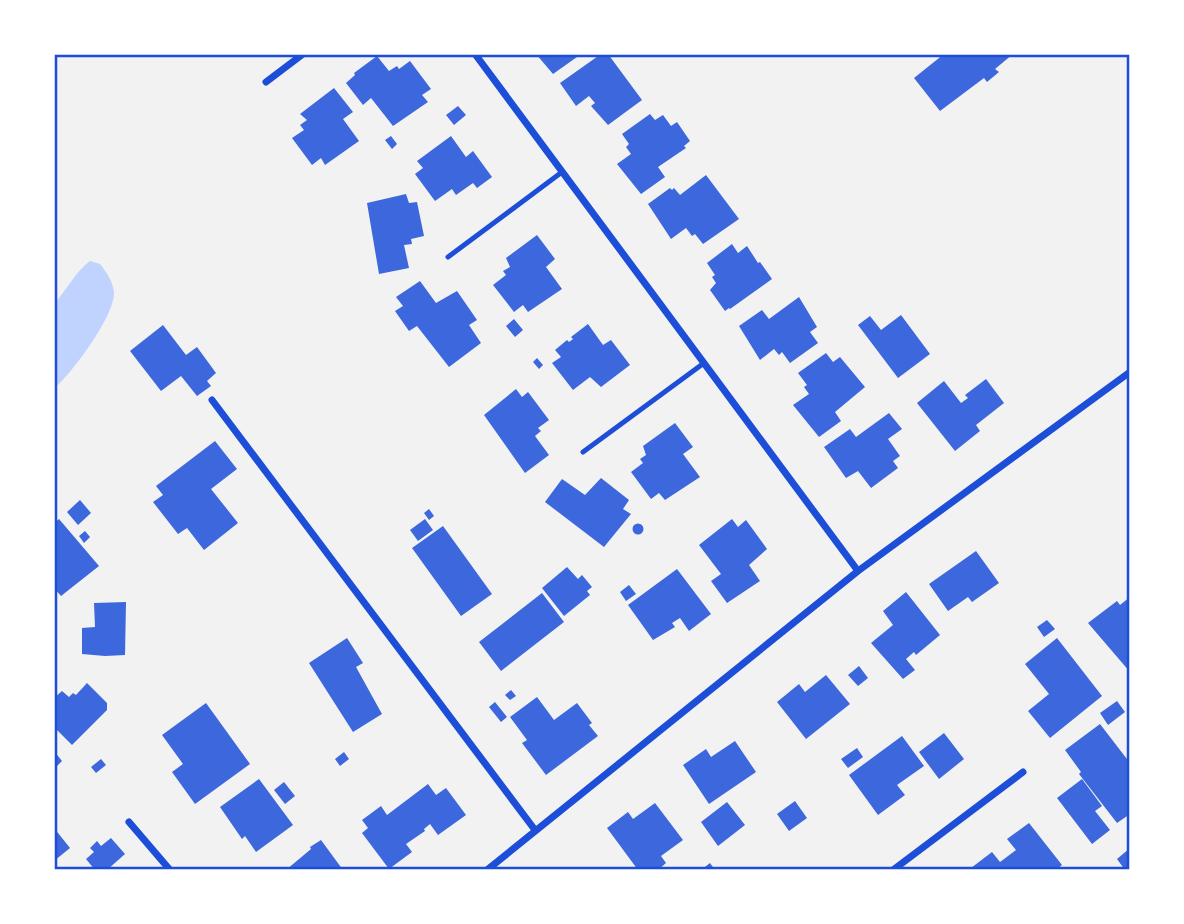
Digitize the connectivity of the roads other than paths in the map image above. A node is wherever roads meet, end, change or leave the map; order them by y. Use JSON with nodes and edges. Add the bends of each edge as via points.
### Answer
{"nodes":[{"id":1,"x":303,"y":54,"type":"edge"},
{"id":2,"x":475,"y":54,"type":"edge"},
{"id":3,"x":267,"y":82,"type":"dead end"},
{"id":4,"x":562,"y":172,"type":"junction"},
{"id":5,"x":448,"y":257,"type":"dead end"},
{"id":6,"x":704,"y":363,"type":"junction"},
{"id":7,"x":1130,"y":372,"type":"edge"},
{"id":8,"x":212,"y":400,"type":"dead end"},
{"id":9,"x":583,"y":452,"type":"dead end"},
{"id":10,"x":858,"y":570,"type":"junction"},
{"id":11,"x":1023,"y":772,"type":"dead end"},
{"id":12,"x":129,"y":822,"type":"dead end"},
{"id":13,"x":535,"y":830,"type":"junction"},
{"id":14,"x":170,"y":870,"type":"edge"},
{"id":15,"x":487,"y":870,"type":"edge"},
{"id":16,"x":893,"y":870,"type":"edge"}],
"edges":[{"from":1,"to":3,"type":"street"},
{"from":2,"to":4,"type":"street"},
{"from":4,"to":5,"type":"lane"},
{"from":4,"to":6,"type":"street"},
{"from":6,"to":9,"type":"lane"},
{"from":6,"to":10,"type":"street"},
{"from":7,"to":10,"type":"street"},
{"from":8,"to":13,"type":"street"},
{"from":10,"to":13,"type":"street"},
{"from":11,"to":16,"type":"street"},
{"from":12,"to":14,"type":"street"},
{"from":13,"to":15,"type":"street"}]}
